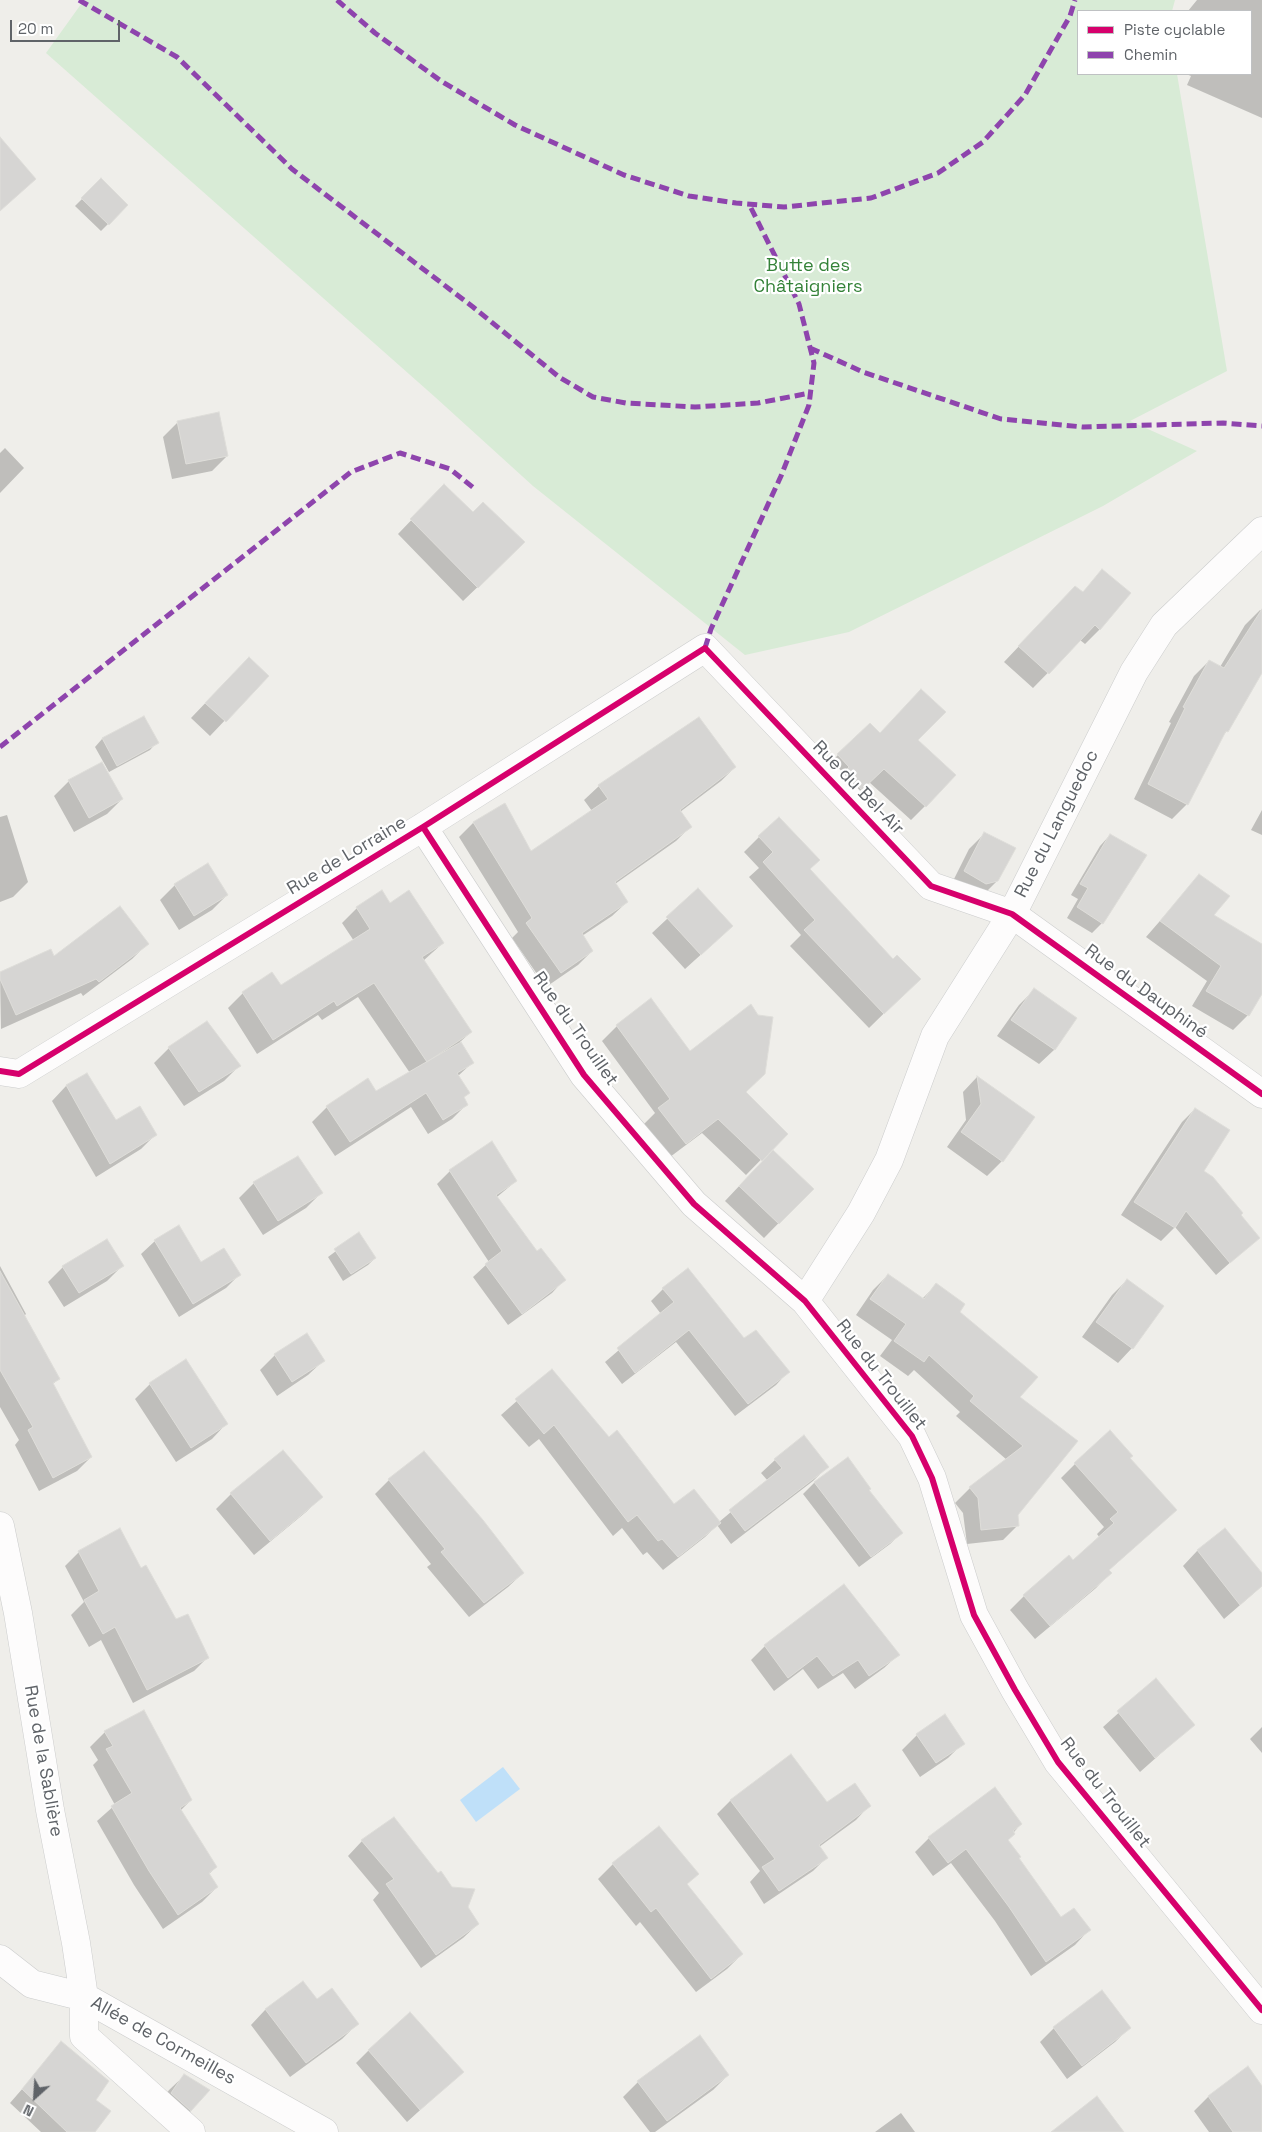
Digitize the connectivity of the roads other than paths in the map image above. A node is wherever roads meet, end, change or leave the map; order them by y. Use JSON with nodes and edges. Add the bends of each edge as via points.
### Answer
{"nodes":[{"id":1,"x":1262,"y":531,"type":"edge"},
{"id":2,"x":705,"y":648,"type":"joint"},
{"id":3,"x":423,"y":827,"type":"junction"},
{"id":4,"x":1012,"y":914,"type":"junction"},
{"id":5,"x":0,"y":1071,"type":"edge"},
{"id":6,"x":1262,"y":1094,"type":"edge"},
{"id":7,"x":805,"y":1301,"type":"junction"},
{"id":8,"x":0,"y":1526,"type":"edge"},
{"id":9,"x":0,"y":1959,"type":"edge"},
{"id":10,"x":84,"y":1997,"type":"junction"},
{"id":11,"x":1262,"y":2010,"type":"edge"},
{"id":12,"x":191,"y":2132,"type":"edge"},
{"id":13,"x":324,"y":2132,"type":"edge"}],
"edges":[{"from":1,"to":4,"type":"street","name":"Rue du Languedoc","via":[[1164,625],[1134,672]]},
{"from":2,"to":3,"type":"street","name":"Rue de Lorraine"},
{"from":2,"to":4,"type":"street","name":"Rue du Bel-Air","via":[[931,886]]},
{"from":3,"to":5,"type":"street","name":"Rue de Lorraine","via":[[19,1074]]},
{"from":3,"to":7,"type":"street","name":"Rue du Trouillet","via":[[584,1075],[694,1204]]},
{"from":4,"to":6,"type":"street","name":"Rue du Dauphiné"},
{"from":4,"to":7,"type":"street","name":"Rue du Languedoc","via":[[935,1036],[889,1160],[861,1213]]},
{"from":7,"to":11,"type":"street","name":"Rue du Trouillet","via":[[912,1436],[932,1478],[974,1615],[1058,1762]]},
{"from":8,"to":10,"type":"street","name":"Rue de la Sablière"},
{"from":9,"to":10,"type":"street","name":"Allée de Cormeilles","via":[[32,1984]]},
{"from":10,"to":12,"type":"street","name":"Rue de la Sablière","via":[[84,2036]]},
{"from":10,"to":13,"type":"street","name":"Allée de Cormeilles"}]}
